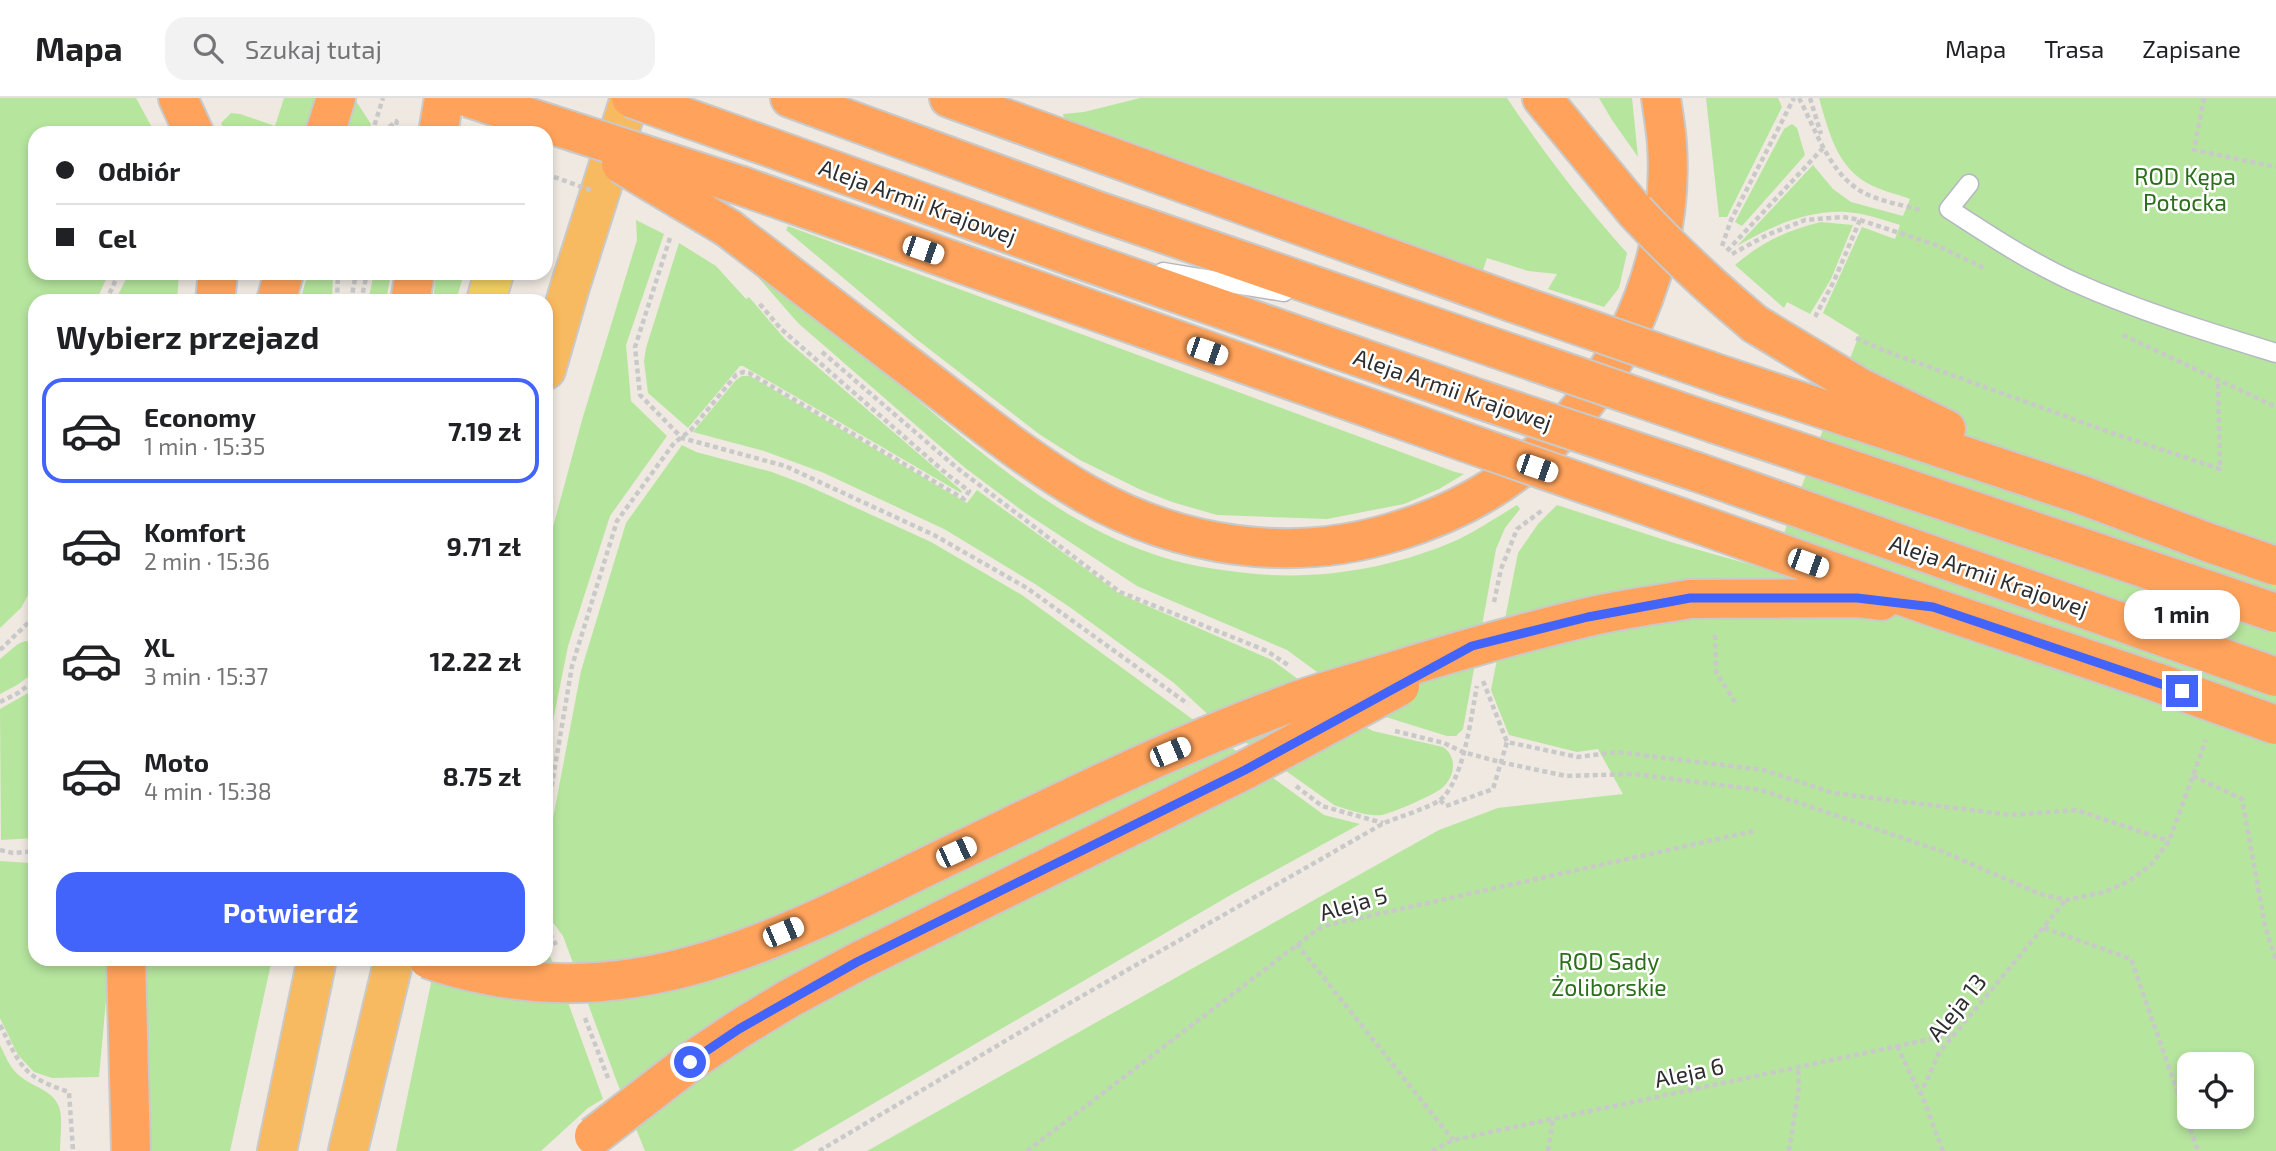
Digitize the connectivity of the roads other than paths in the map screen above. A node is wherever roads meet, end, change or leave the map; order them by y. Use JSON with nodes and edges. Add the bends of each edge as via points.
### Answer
{"nodes":[{"id":1,"x":178,"y":98,"type":"edge"},
{"id":2,"x":336,"y":98,"type":"edge"},
{"id":3,"x":444,"y":98,"type":"edge"},
{"id":4,"x":469,"y":98,"type":"edge"},
{"id":5,"x":631,"y":98,"type":"edge"},
{"id":6,"x":790,"y":98,"type":"edge"},
{"id":7,"x":949,"y":98,"type":"edge"},
{"id":8,"x":1542,"y":98,"type":"edge"},
{"id":9,"x":1569,"y":98,"type":"edge"},
{"id":10,"x":1661,"y":98,"type":"edge"},
{"id":11,"x":542,"y":118,"type":"edge"},
{"id":12,"x":191,"y":126,"type":"edge"},
{"id":13,"x":327,"y":126,"type":"edge"},
{"id":14,"x":439,"y":126,"type":"edge"},
{"id":15,"x":1969,"y":184,"type":"dead end"},
{"id":16,"x":1098,"y":211,"type":"junction"},
{"id":17,"x":1635,"y":211,"type":"junction"},
{"id":18,"x":1079,"y":259,"type":"junction"},
{"id":19,"x":1224,"y":282,"type":"junction"},
{"id":20,"x":1374,"y":306,"type":"junction"},
{"id":21,"x":553,"y":348,"type":"edge"},
{"id":22,"x":2276,"y":353,"type":"edge"},
{"id":23,"x":1353,"y":355,"type":"junction"},
{"id":24,"x":2082,"y":495,"type":"junction"},
{"id":25,"x":2276,"y":566,"type":"edge"},
{"id":26,"x":1933,"y":607,"type":"junction"},
{"id":27,"x":2276,"y":614,"type":"edge"},
{"id":28,"x":1476,"y":660,"type":"junction"},
{"id":29,"x":2276,"y":677,"type":"edge"},
{"id":30,"x":2276,"y":725,"type":"edge"},
{"id":31,"x":126,"y":966,"type":"edge"},
{"id":32,"x":316,"y":966,"type":"edge"},
{"id":33,"x":392,"y":966,"type":"edge"},
{"id":34,"x":445,"y":966,"type":"edge"},
{"id":35,"x":585,"y":1144,"type":"edge"},
{"id":36,"x":131,"y":1151,"type":"edge"},
{"id":37,"x":277,"y":1151,"type":"edge"},
{"id":38,"x":348,"y":1151,"type":"edge"}],
"edges":[{"from":1,"to":12,"type":"highway"},
{"from":2,"to":13,"type":"highway"},
{"from":3,"to":14,"type":"highway"},
{"from":4,"to":11,"type":"highway","bridge":true},
{"from":5,"to":18,"type":"highway","name":"Aleja Armii Krajowej","bridge":true},
{"from":5,"to":21,"type":"highway"},
{"from":6,"to":16,"type":"highway"},
{"from":7,"to":24,"type":"highway","bridge":true,"via":[[1510,302]]},
{"from":8,"to":17,"type":"highway"},
{"from":9,"to":17,"type":"highway"},
{"from":10,"to":11,"type":"highway","bridge":true,"via":[[1667,182],[1661,239],[1647,292],[1623,346],[1576,414],[1538,453],[1454,510],[1370,539],[1329,547],[1273,549],[1178,533],[1089,495],[1012,446],[728,228]]},
{"from":11,"to":26,"type":"highway","bridge":true},
{"from":15,"to":22,"type":"lane","via":[[1948,209],[1992,238],[2072,281]]},
{"from":16,"to":19,"type":"lane"},
{"from":16,"to":20,"type":"highway"},
{"from":17,"to":24,"type":"highway","bridge":true,"via":[[1687,266],[1755,324],[1858,387]]},
{"from":18,"to":19,"type":"lane"},
{"from":18,"to":23,"type":"highway","name":"Aleja Armii Krajowej"},
{"from":19,"to":20,"type":"lane"},
{"from":19,"to":23,"type":"lane"},
{"from":20,"to":27,"type":"highway","bridge":true},
{"from":23,"to":29,"type":"highway","name":"Aleja Armii Krajowej","bridge":true},
{"from":24,"to":25,"type":"highway","bridge":true},
{"from":26,"to":28,"type":"highway","bridge":true,"via":[[1857,598],[1690,598],[1588,617]]},
{"from":26,"to":30,"type":"highway","bridge":true},
{"from":28,"to":34,"type":"highway","bridge":true,"via":[[1276,708],[1123,772],[838,908],[701,964],[619,981],[548,984]]},
{"from":28,"to":35,"type":"highway","bridge":true,"via":[[790,998],[690,1062]]},
{"from":31,"to":36,"type":"highway"},
{"from":32,"to":37,"type":"highway"},
{"from":33,"to":38,"type":"highway"}]}
